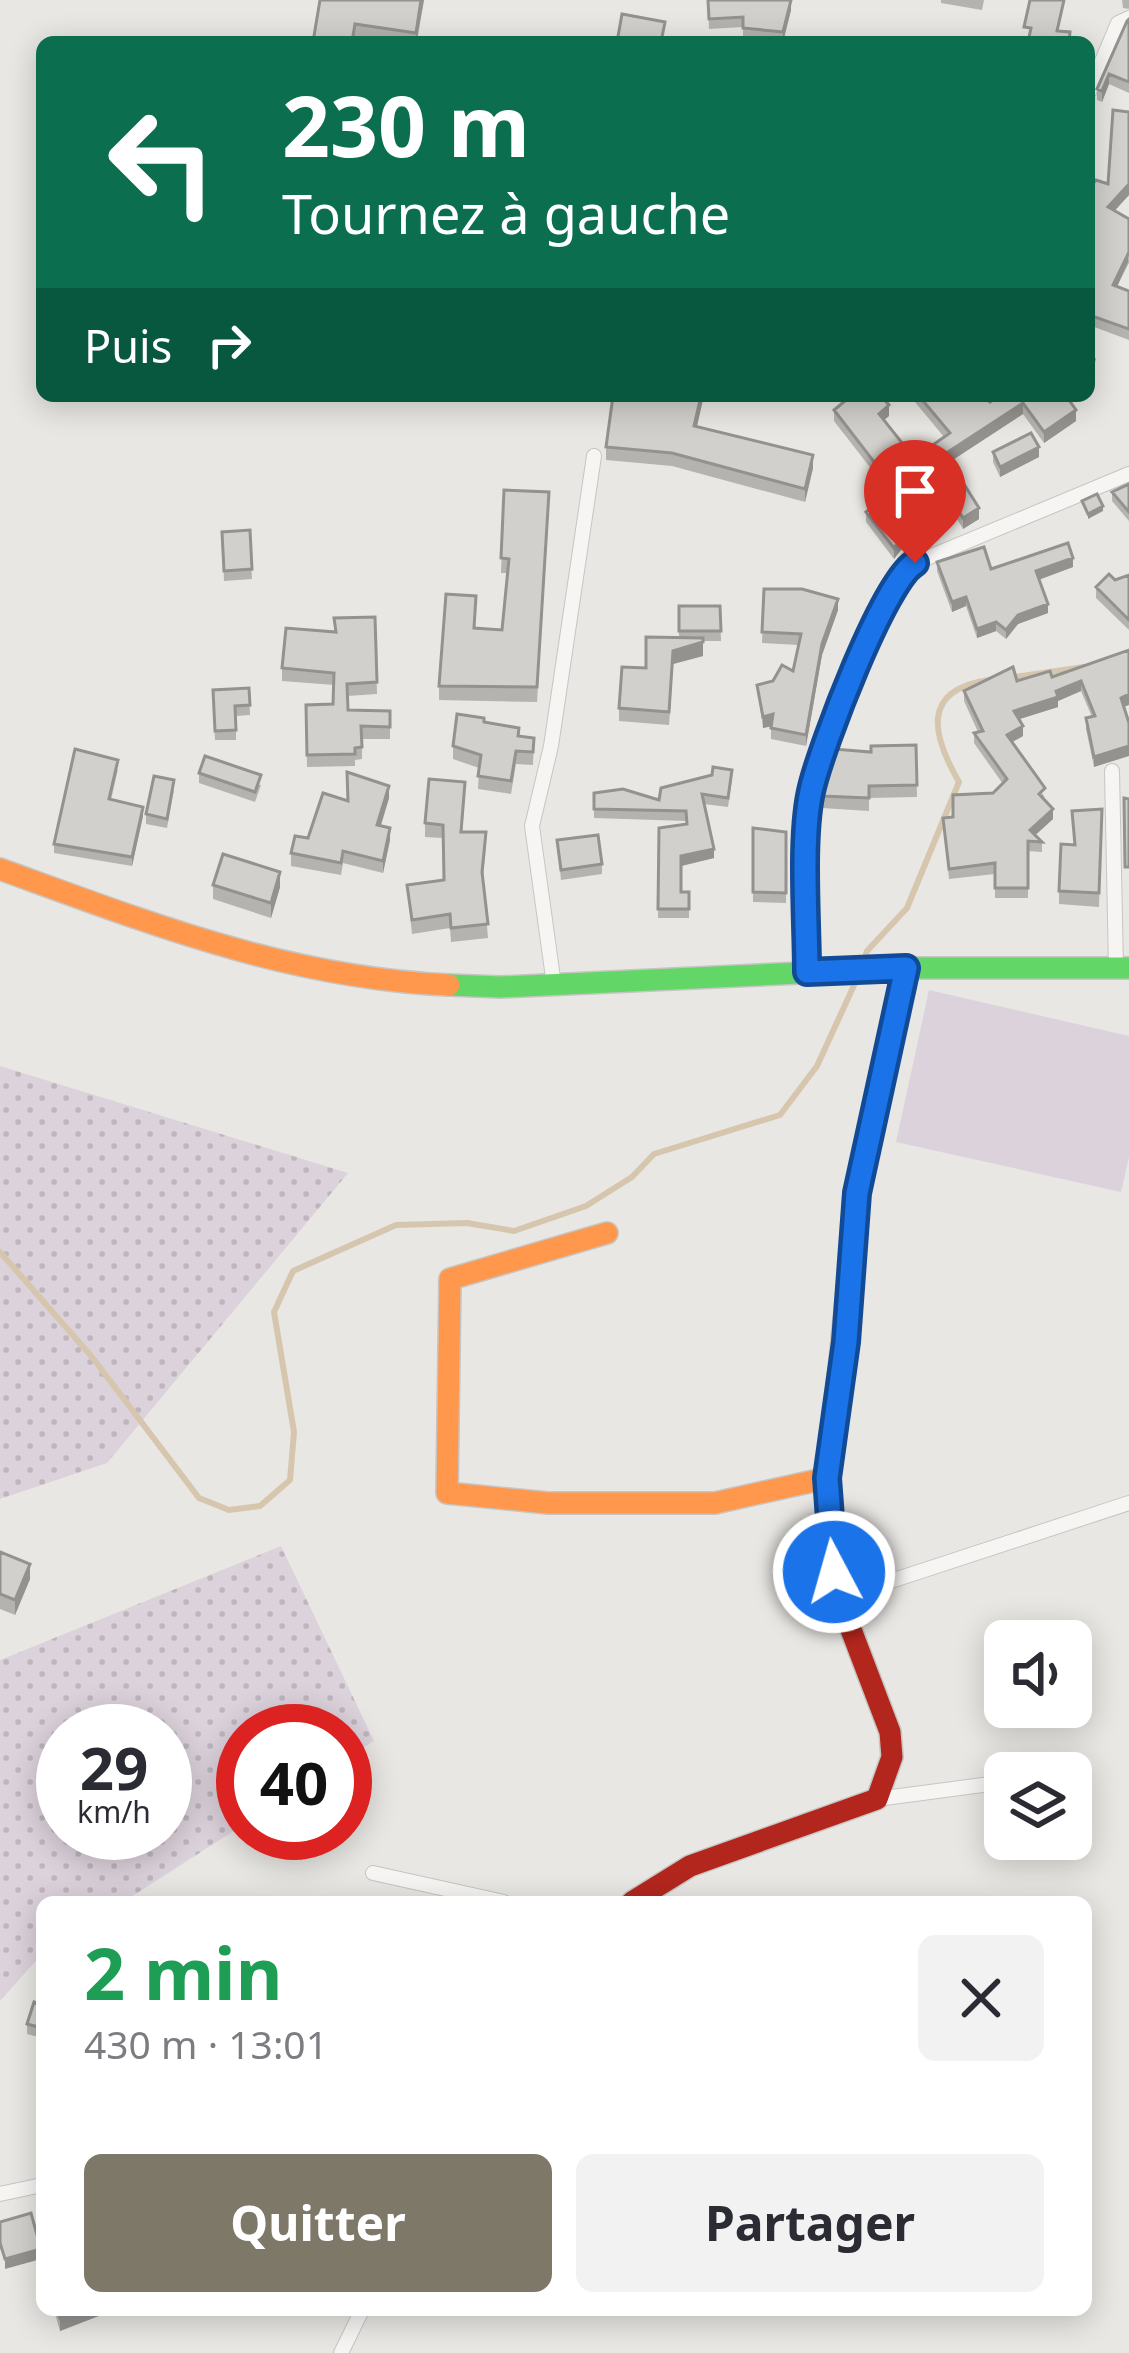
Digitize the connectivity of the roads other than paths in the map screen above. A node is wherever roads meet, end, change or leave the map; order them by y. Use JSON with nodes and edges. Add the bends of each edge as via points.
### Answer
{"nodes":[{"id":1,"x":1129,"y":17,"type":"edge"},
{"id":2,"x":1095,"y":78,"type":"edge"},
{"id":3,"x":594,"y":456,"type":"dead end"},
{"id":4,"x":1129,"y":474,"type":"edge"},
{"id":5,"x":1112,"y":771,"type":"dead end"},
{"id":6,"x":0,"y":869,"type":"edge"},
{"id":7,"x":897,"y":968,"type":"junction"},
{"id":8,"x":1122,"y":968,"type":"edge"},
{"id":9,"x":807,"y":972,"type":"junction"},
{"id":10,"x":554,"y":985,"type":"junction"},
{"id":11,"x":607,"y":1233,"type":"dead end"},
{"id":12,"x":827,"y":1478,"type":"junction"},
{"id":13,"x":1129,"y":1503,"type":"edge"},
{"id":14,"x":839,"y":1598,"type":"junction"},
{"id":15,"x":984,"y":1785,"type":"edge"},
{"id":16,"x":877,"y":1799,"type":"junction"},
{"id":17,"x":373,"y":1873,"type":"dead end"},
{"id":18,"x":476,"y":1896,"type":"edge"},
{"id":19,"x":640,"y":1896,"type":"edge"},
{"id":20,"x":36,"y":2186,"type":"edge"},
{"id":21,"x":0,"y":2194,"type":"edge"},
{"id":22,"x":359,"y":2316,"type":"edge"},
{"id":23,"x":341,"y":2353,"type":"edge"}],
"edges":[{"from":1,"to":2,"type":"street","via":[[1118,23]]},
{"from":3,"to":10,"type":"street","via":[[532,826]]},
{"from":4,"to":9,"type":"street","via":[[915,563],[895,581],[811,788]]},
{"from":5,"to":8,"type":"street"},
{"from":6,"to":10,"type":"main road","via":[[212,945],[359,980]]},
{"from":7,"to":8,"type":"main road"},
{"from":7,"to":9,"type":"main road"},
{"from":7,"to":12,"type":"main road","via":[[857,1193]]},
{"from":9,"to":10,"type":"main road"},
{"from":11,"to":12,"type":"main road","via":[[450,1280],[447,1493],[548,1503],[715,1503]]},
{"from":12,"to":14,"type":"main road"},
{"from":13,"to":14,"type":"street"},
{"from":14,"to":16,"type":"main road","via":[[890,1732],[892,1757]]},
{"from":15,"to":16,"type":"street"},
{"from":16,"to":19,"type":"main road","via":[[722,1851]]},
{"from":17,"to":18,"type":"street"},
{"from":20,"to":21,"type":"street"},
{"from":22,"to":23,"type":"street"}]}
